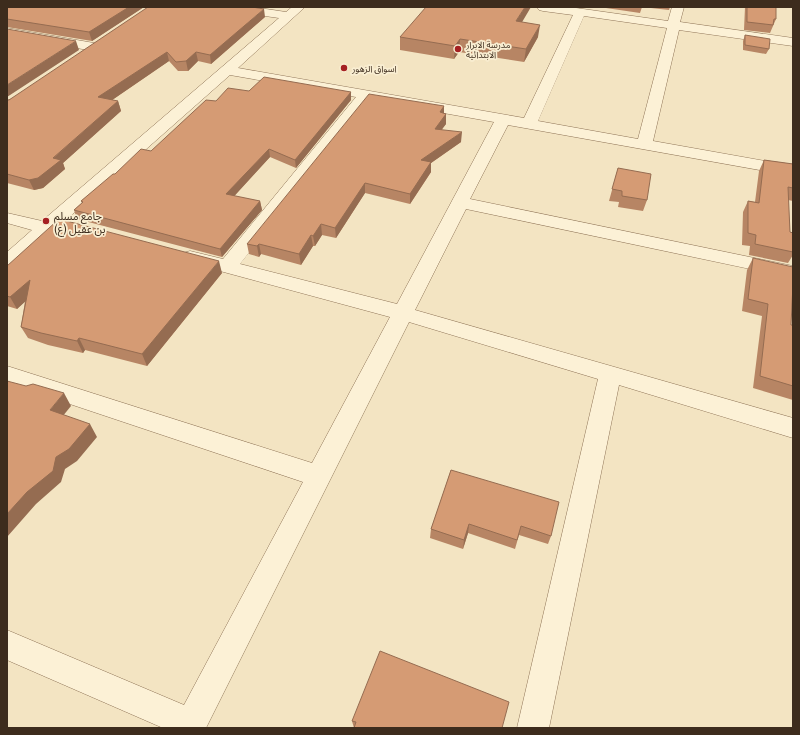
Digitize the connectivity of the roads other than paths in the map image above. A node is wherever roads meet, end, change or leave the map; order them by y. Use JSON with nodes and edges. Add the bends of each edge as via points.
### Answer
{"nodes":[{"id":1,"x":230,"y":7,"type":"edge"},
{"id":2,"x":547,"y":7,"type":"edge"},
{"id":3,"x":678,"y":7,"type":"edge"},
{"id":4,"x":294,"y":12,"type":"edge"},
{"id":5,"x":580,"y":12,"type":"junction"},
{"id":6,"x":674,"y":25,"type":"junction"},
{"id":7,"x":7,"y":32,"type":"edge"},
{"id":8,"x":107,"y":39,"type":"edge"},
{"id":9,"x":793,"y":42,"type":"edge"},
{"id":10,"x":94,"y":47,"type":"junction"},
{"id":11,"x":82,"y":56,"type":"edge"},
{"id":12,"x":226,"y":70,"type":"junction"},
{"id":13,"x":366,"y":95,"type":"junction"},
{"id":14,"x":503,"y":119,"type":"junction"},
{"id":15,"x":529,"y":124,"type":"junction"},
{"id":16,"x":644,"y":145,"type":"junction"},
{"id":17,"x":793,"y":171,"type":"edge"},
{"id":18,"x":459,"y":202,"type":"junction"},
{"id":19,"x":7,"y":218,"type":"edge"},
{"id":20,"x":50,"y":224,"type":"junction"},
{"id":21,"x":77,"y":226,"type":"edge"},
{"id":22,"x":174,"y":252,"type":"edge"},
{"id":23,"x":7,"y":262,"type":"edge"},
{"id":24,"x":227,"y":266,"type":"junction"},
{"id":25,"x":793,"y":272,"type":"edge"},
{"id":26,"x":402,"y":313,"type":"junction"},
{"id":27,"x":7,"y":374,"type":"edge"},
{"id":28,"x":610,"y":374,"type":"junction"},
{"id":29,"x":793,"y":428,"type":"edge"},
{"id":30,"x":318,"y":476,"type":"junction"},
{"id":31,"x":7,"y":645,"type":"edge"},
{"id":32,"x":190,"y":726,"type":"edge"},
{"id":33,"x":533,"y":728,"type":"edge"}],
"edges":[{"from":1,"to":4,"type":"street"},
{"from":2,"to":5,"type":"street"},
{"from":3,"to":6,"type":"street"},
{"from":4,"to":12,"type":"street"},
{"from":5,"to":6,"type":"street"},
{"from":5,"to":15,"type":"street"},
{"from":6,"to":9,"type":"street"},
{"from":6,"to":16,"type":"street"},
{"from":7,"to":10,"type":"street"},
{"from":8,"to":10,"type":"street"},
{"from":10,"to":11,"type":"street"},
{"from":12,"to":13,"type":"street"},
{"from":12,"to":20,"type":"street"},
{"from":13,"to":14,"type":"street"},
{"from":13,"to":24,"type":"street"},
{"from":14,"to":15,"type":"street"},
{"from":14,"to":18,"type":"street"},
{"from":15,"to":16,"type":"street"},
{"from":16,"to":17,"type":"street"},
{"from":18,"to":25,"type":"street"},
{"from":18,"to":26,"type":"street"},
{"from":19,"to":20,"type":"street"},
{"from":20,"to":21,"type":"street"},
{"from":20,"to":23,"type":"street"},
{"from":22,"to":24,"type":"street"},
{"from":24,"to":26,"type":"street"},
{"from":26,"to":28,"type":"street"},
{"from":26,"to":30,"type":"street"},
{"from":27,"to":30,"type":"street"},
{"from":28,"to":29,"type":"street"},
{"from":28,"to":33,"type":"street"},
{"from":30,"to":32,"type":"street"},
{"from":31,"to":32,"type":"street"}]}
